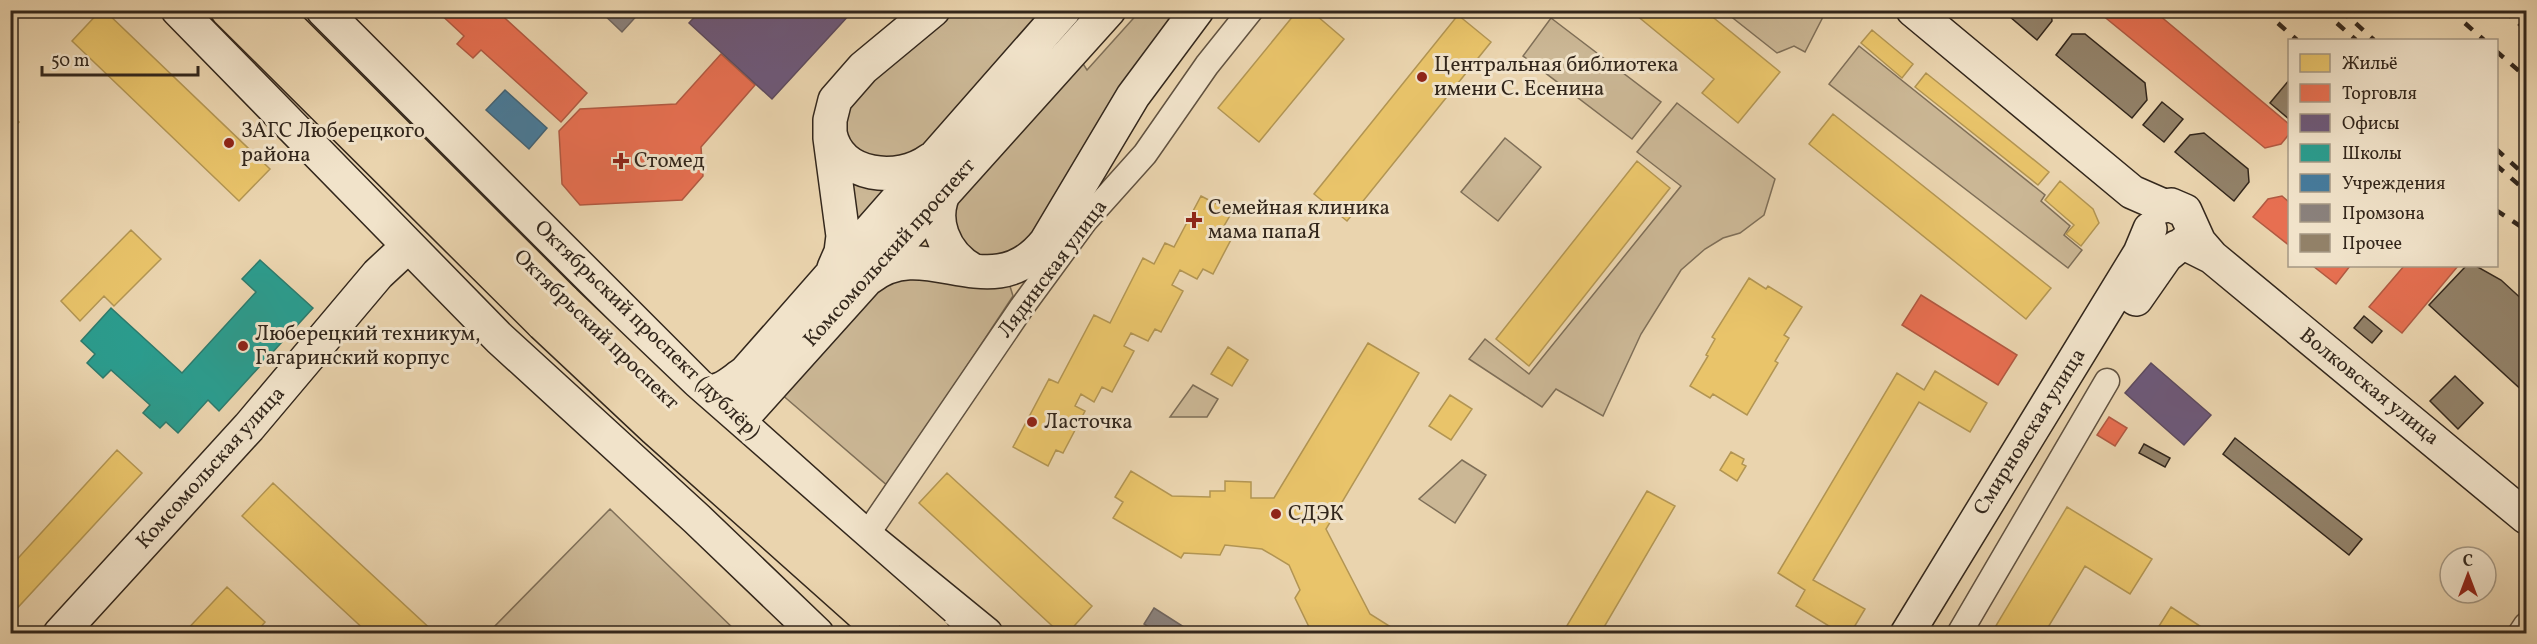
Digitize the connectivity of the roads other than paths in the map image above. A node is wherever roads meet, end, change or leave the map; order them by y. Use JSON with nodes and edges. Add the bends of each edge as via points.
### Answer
{"nodes":[{"id":1,"x":178,"y":10,"type":"edge"},
{"id":2,"x":227,"y":10,"type":"edge"},
{"id":3,"x":272,"y":10,"type":"edge"},
{"id":4,"x":323,"y":10,"type":"edge"},
{"id":5,"x":933,"y":10,"type":"edge"},
{"id":6,"x":1109,"y":10,"type":"edge"},
{"id":7,"x":1197,"y":10,"type":"edge"},
{"id":8,"x":1251,"y":10,"type":"edge"},
{"id":9,"x":1913,"y":10,"type":"edge"},
{"id":10,"x":1055,"y":20,"type":"edge"},
{"id":11,"x":830,"y":128,"type":"junction"},
{"id":12,"x":935,"y":155,"type":"junction"},
{"id":13,"x":947,"y":187,"type":"junction"},
{"id":14,"x":2155,"y":219,"type":"junction"},
{"id":15,"x":2191,"y":243,"type":"junction"},
{"id":16,"x":407,"y":247,"type":"junction"},
{"id":17,"x":974,"y":271,"type":"junction"},
{"id":18,"x":832,"y":272,"type":"junction"},
{"id":19,"x":862,"y":284,"type":"junction"},
{"id":20,"x":554,"y":313,"type":"junction"},
{"id":21,"x":2107,"y":381,"type":"dead end"},
{"id":22,"x":704,"y":391,"type":"junction"},
{"id":23,"x":740,"y":422,"type":"junction"},
{"id":24,"x":667,"y":492,"type":"junction"},
{"id":25,"x":2526,"y":517,"type":"edge"},
{"id":26,"x":866,"y":536,"type":"junction"},
{"id":27,"x":2526,"y":625,"type":"edge"},
{"id":28,"x":60,"y":633,"type":"edge"},
{"id":29,"x":817,"y":633,"type":"edge"},
{"id":30,"x":885,"y":633,"type":"edge"},
{"id":31,"x":934,"y":633,"type":"edge"},
{"id":32,"x":986,"y":633,"type":"edge"},
{"id":33,"x":1907,"y":633,"type":"edge"},
{"id":34,"x":1930,"y":633,"type":"edge"},
{"id":35,"x":1959,"y":633,"type":"edge"},
{"id":36,"x":2520,"y":633,"type":"edge"}],
"edges":[{"from":1,"to":16,"type":"main road"},
{"from":2,"to":20,"type":"main road","name":"Октябрьский проспект"},
{"from":3,"to":20,"type":"main road","name":"Октябрьский проспект"},
{"from":4,"to":22,"type":"main road","name":"Октябрьский проспект (дублёр)"},
{"from":5,"to":11,"type":"main road","via":[[840,92],[831,110]]},
{"from":6,"to":13,"type":"main road","name":"Комсомольский проспект"},
{"from":7,"to":17,"type":"main road","name":"Лядинская улица","via":[[1133,96],[1037,254],[1006,272]]},
{"from":8,"to":26,"type":"street","name":"Лядинская улица","via":[[1201,72],[1145,154],[1085,221],[1026,301]]},
{"from":9,"to":14,"type":"main road","name":"Волковская улица","via":[[2132,192]]},
{"from":10,"to":12,"type":"main road","name":"Комсомольский проспект"},
{"from":11,"to":12,"type":"main road","via":[[833,144],[842,155],[866,171],[901,172],[920,166]]},
{"from":11,"to":18,"type":"main road","via":[[843,236],[840,258]]},
{"from":12,"to":18,"type":"main road","name":"Комсомольский проспект"},
{"from":13,"to":17,"type":"main road","via":[[939,212],[944,239],[957,260]]},
{"from":13,"to":19,"type":"main road","name":"Комсомольский проспект"},
{"from":14,"to":15,"type":"main road","name":"Волковская улица","via":[[2156,242],[2170,248]]},
{"from":14,"to":33,"type":"main road","name":"Смирновская улица","via":[[2140,253]]},
{"from":15,"to":25,"type":"main road","name":"Волковская улица"},
{"from":15,"to":34,"type":"main road","name":"Смирновская улица","via":[[2159,265]]},
{"from":16,"to":24,"type":"main road","via":[[499,338]]},
{"from":16,"to":28,"type":"main road","name":"Комсомольская улица","via":[[378,274],[249,427]]},
{"from":17,"to":19,"type":"main road","name":"Лядинская улица","via":[[912,264],[879,271]]},
{"from":18,"to":22,"type":"main road","name":"Комсомольский проспект","via":[[745,372],[722,390]]},
{"from":19,"to":23,"type":"main road","name":"Комсомольский проспект"},
{"from":20,"to":30,"type":"main road","name":"Октябрьский проспект","bridge":true,"via":[[655,429]]},
{"from":20,"to":31,"type":"main road","name":"Октябрьский проспект","bridge":true,"via":[[675,407]]},
{"from":21,"to":35,"type":"street"},
{"from":22,"to":23,"type":"main road","name":"Октябрьский проспект (дублёр)"},
{"from":23,"to":24,"type":"main road","name":"Комсомольский проспект"},
{"from":23,"to":26,"type":"main road","name":"Октябрьский проспект (дублёр)"},
{"from":24,"to":29,"type":"main road"},
{"from":26,"to":32,"type":"main road","name":"Октябрьский проспект (дублёр)"},
{"from":27,"to":36,"type":"street"}]}
